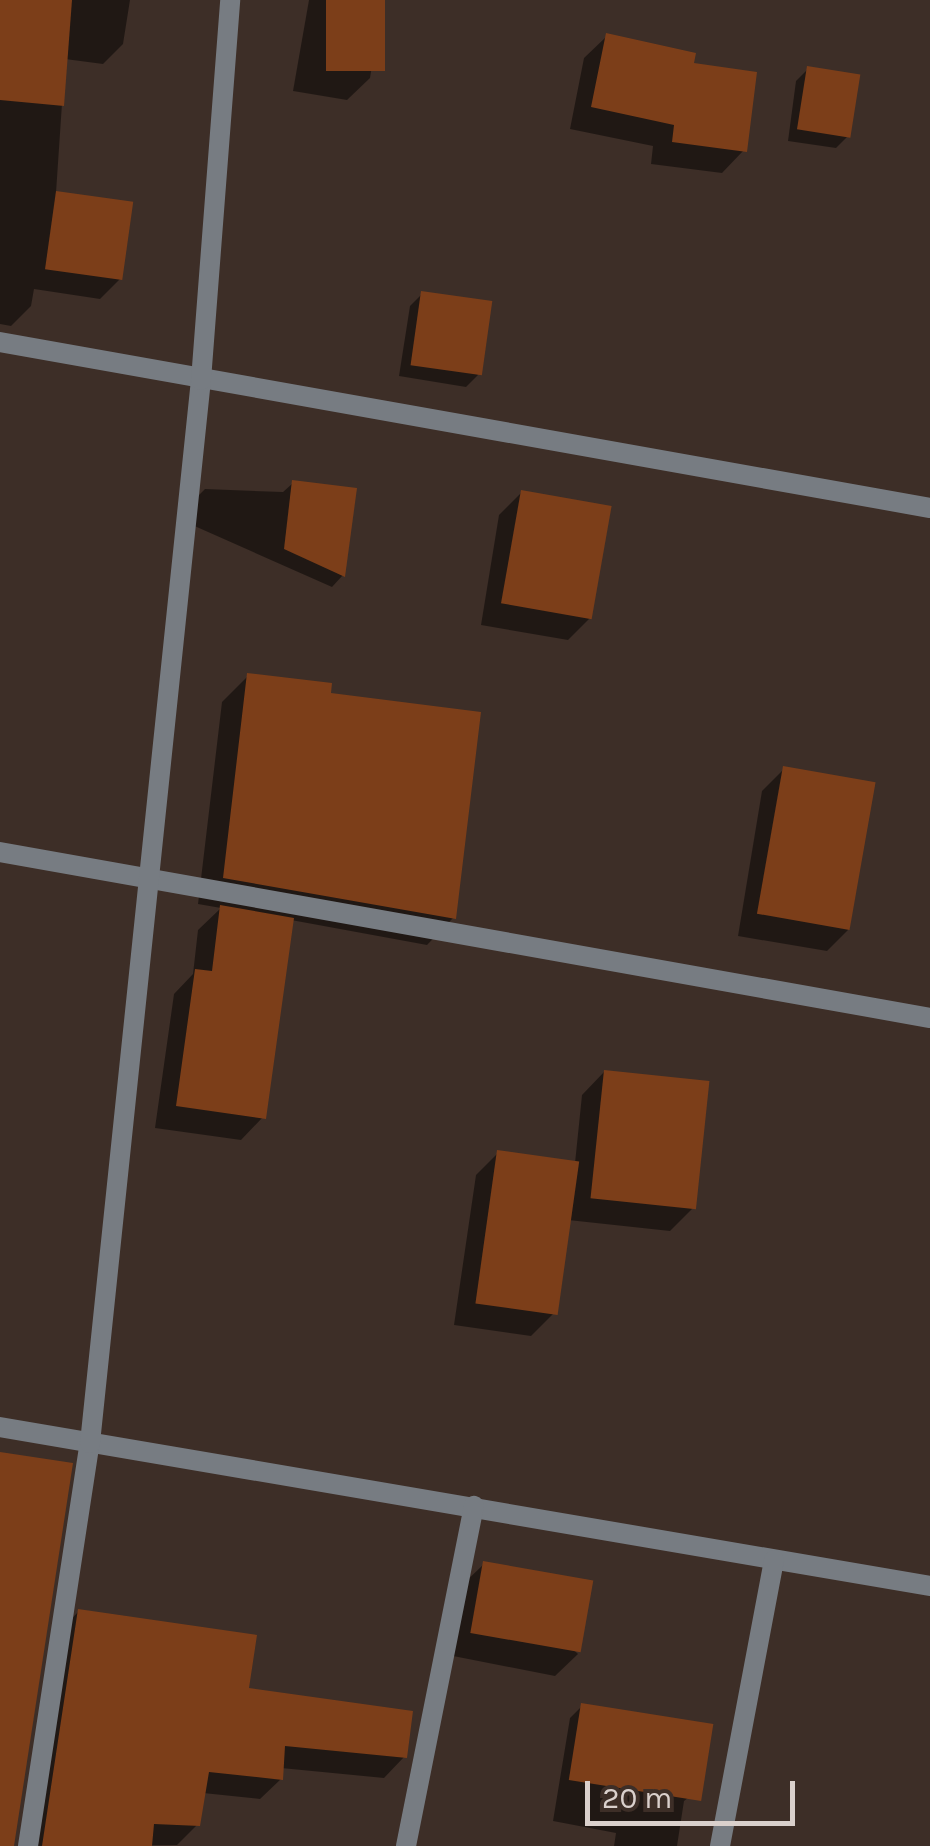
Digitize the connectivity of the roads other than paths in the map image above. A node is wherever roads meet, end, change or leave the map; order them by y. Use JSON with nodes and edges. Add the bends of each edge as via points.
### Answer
{"nodes":[{"id":1,"x":230,"y":0,"type":"edge"},
{"id":2,"x":0,"y":342,"type":"edge"},
{"id":3,"x":201,"y":380,"type":"junction"},
{"id":4,"x":930,"y":508,"type":"edge"},
{"id":5,"x":0,"y":852,"type":"edge"},
{"id":6,"x":145,"y":875,"type":"junction"},
{"id":7,"x":930,"y":1018,"type":"edge"},
{"id":8,"x":0,"y":1427,"type":"edge"},
{"id":9,"x":90,"y":1443,"type":"junction"},
{"id":10,"x":474,"y":1506,"type":"junction"},
{"id":11,"x":774,"y":1560,"type":"junction"},
{"id":12,"x":930,"y":1586,"type":"edge"},
{"id":13,"x":28,"y":1846,"type":"edge"},
{"id":14,"x":406,"y":1846,"type":"edge"},
{"id":15,"x":720,"y":1846,"type":"edge"}],
"edges":[{"from":1,"to":3,"type":"street"},
{"from":2,"to":3,"type":"street"},
{"from":3,"to":4,"type":"street"},
{"from":3,"to":6,"type":"street"},
{"from":5,"to":6,"type":"street"},
{"from":6,"to":7,"type":"street"},
{"from":6,"to":9,"type":"street"},
{"from":8,"to":9,"type":"street"},
{"from":9,"to":10,"type":"street"},
{"from":9,"to":13,"type":"street"},
{"from":10,"to":11,"type":"street"},
{"from":10,"to":14,"type":"street"},
{"from":11,"to":12,"type":"street"},
{"from":11,"to":15,"type":"street"}]}
